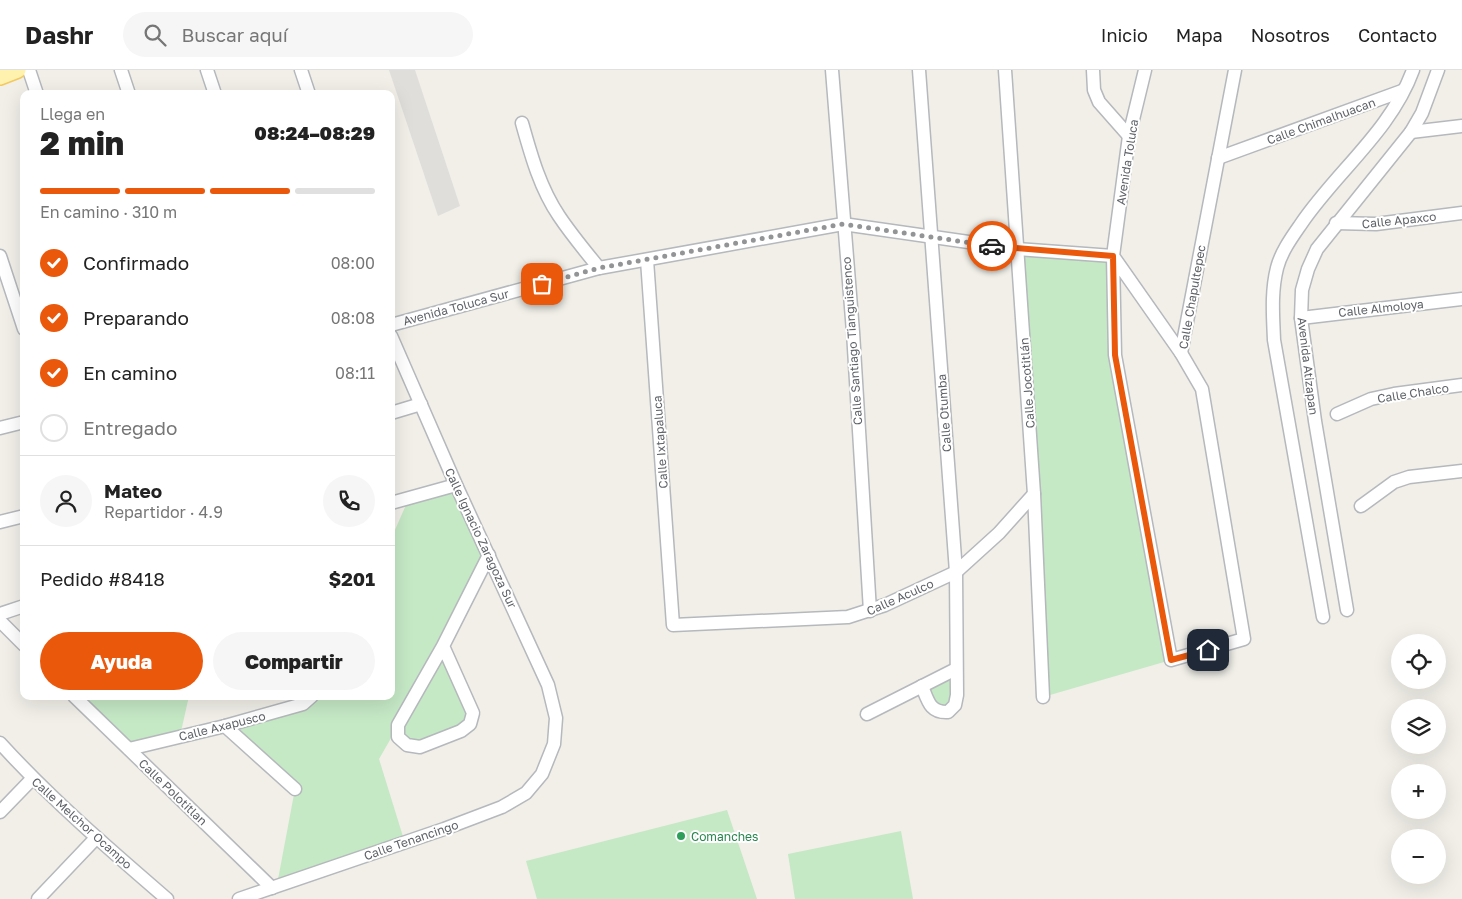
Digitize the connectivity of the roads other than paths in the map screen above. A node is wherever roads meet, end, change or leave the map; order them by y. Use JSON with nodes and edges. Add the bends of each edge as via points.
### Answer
{"nodes":[{"id":1,"x":18,"y":70,"type":"edge"},
{"id":2,"x":29,"y":70,"type":"edge"},
{"id":3,"x":121,"y":70,"type":"edge"},
{"id":4,"x":207,"y":70,"type":"edge"},
{"id":5,"x":301,"y":70,"type":"edge"},
{"id":6,"x":832,"y":70,"type":"edge"},
{"id":7,"x":919,"y":70,"type":"edge"},
{"id":8,"x":1005,"y":70,"type":"edge"},
{"id":9,"x":1093,"y":70,"type":"edge"},
{"id":10,"x":1145,"y":70,"type":"edge"},
{"id":11,"x":1235,"y":70,"type":"edge"},
{"id":12,"x":1413,"y":70,"type":"edge"},
{"id":13,"x":1438,"y":70,"type":"edge"},
{"id":14,"x":0,"y":76,"type":"edge"},
{"id":15,"x":36,"y":90,"type":"edge"},
{"id":16,"x":128,"y":90,"type":"edge"},
{"id":17,"x":214,"y":90,"type":"edge"},
{"id":18,"x":308,"y":90,"type":"edge"},
{"id":19,"x":1402,"y":91,"type":"junction"},
{"id":20,"x":522,"y":122,"type":"dead end"},
{"id":21,"x":1462,"y":126,"type":"edge"},
{"id":22,"x":1411,"y":132,"type":"junction"},
{"id":23,"x":1129,"y":136,"type":"junction"},
{"id":24,"x":1218,"y":158,"type":"junction"},
{"id":25,"x":1462,"y":213,"type":"edge"},
{"id":26,"x":1336,"y":223,"type":"junction"},
{"id":27,"x":843,"y":224,"type":"junction"},
{"id":28,"x":931,"y":238,"type":"junction"},
{"id":29,"x":1017,"y":249,"type":"junction"},
{"id":30,"x":0,"y":256,"type":"edge"},
{"id":31,"x":1113,"y":256,"type":"junction"},
{"id":32,"x":647,"y":260,"type":"junction"},
{"id":33,"x":599,"y":268,"type":"junction"},
{"id":34,"x":1462,"y":299,"type":"edge"},
{"id":35,"x":20,"y":316,"type":"edge"},
{"id":36,"x":1301,"y":318,"type":"junction"},
{"id":37,"x":395,"y":324,"type":"edge"},
{"id":38,"x":395,"y":345,"type":"edge"},
{"id":39,"x":1181,"y":353,"type":"junction"},
{"id":40,"x":1462,"y":385,"type":"edge"},
{"id":41,"x":421,"y":404,"type":"junction"},
{"id":42,"x":395,"y":412,"type":"edge"},
{"id":43,"x":1337,"y":414,"type":"dead end"},
{"id":44,"x":20,"y":423,"type":"edge"},
{"id":45,"x":0,"y":428,"type":"edge"},
{"id":46,"x":1462,"y":471,"type":"edge"},
{"id":47,"x":456,"y":485,"type":"junction"},
{"id":48,"x":1034,"y":494,"type":"junction"},
{"id":49,"x":395,"y":502,"type":"edge"},
{"id":50,"x":1361,"y":506,"type":"dead end"},
{"id":51,"x":20,"y":517,"type":"edge"},
{"id":52,"x":0,"y":522,"type":"edge"},
{"id":53,"x":489,"y":554,"type":"junction"},
{"id":54,"x":956,"y":572,"type":"junction"},
{"id":55,"x":20,"y":607,"type":"edge"},
{"id":56,"x":1347,"y":610,"type":"dead end"},
{"id":57,"x":870,"y":611,"type":"junction"},
{"id":58,"x":0,"y":614,"type":"edge"},
{"id":59,"x":1323,"y":617,"type":"dead end"},
{"id":60,"x":0,"y":621,"type":"edge"},
{"id":61,"x":673,"y":626,"type":"joint"},
{"id":62,"x":1244,"y":639,"type":"joint"},
{"id":63,"x":20,"y":641,"type":"edge"},
{"id":64,"x":443,"y":646,"type":"junction"},
{"id":65,"x":956,"y":669,"type":"junction"},
{"id":66,"x":922,"y":686,"type":"junction"},
{"id":67,"x":1043,"y":697,"type":"dead end"},
{"id":68,"x":308,"y":700,"type":"edge"},
{"id":69,"x":87,"y":703,"type":"edge"},
{"id":70,"x":867,"y":714,"type":"dead end"},
{"id":71,"x":225,"y":726,"type":"junction"},
{"id":72,"x":0,"y":743,"type":"edge"},
{"id":73,"x":554,"y":744,"type":"joint"},
{"id":74,"x":129,"y":750,"type":"junction"},
{"id":75,"x":32,"y":779,"type":"junction"},
{"id":76,"x":295,"y":789,"type":"dead end"},
{"id":77,"x":0,"y":812,"type":"edge"},
{"id":78,"x":96,"y":838,"type":"junction"},
{"id":79,"x":272,"y":888,"type":"junction"},
{"id":80,"x":38,"y":899,"type":"edge"},
{"id":81,"x":168,"y":899,"type":"edge"},
{"id":82,"x":239,"y":899,"type":"edge"}],
"edges":[{"from":1,"to":14,"type":"main road"},
{"from":2,"to":15,"type":"street"},
{"from":3,"to":16,"type":"street"},
{"from":4,"to":17,"type":"street"},
{"from":5,"to":18,"type":"street"},
{"from":6,"to":27,"type":"street","name":"Calle Santiago Tianguistenco"},
{"from":7,"to":28,"type":"street","name":"Calle Otumba"},
{"from":8,"to":29,"type":"street","name":"Calle Jocotitlán"},
{"from":9,"to":23,"type":"street","via":[[1094,90],[1099,102]]},
{"from":10,"to":23,"type":"street","name":"Avenida Toluca"},
{"from":11,"to":24,"type":"street","name":"Calle Chapultepec"},
{"from":12,"to":19,"type":"street"},
{"from":13,"to":22,"type":"street","name":"Avenida Atizapan"},
{"from":19,"to":24,"type":"street","name":"Calle Chimalhuacan"},
{"from":19,"to":59,"type":"street","via":[[1385,122],[1309,211],[1291,238],[1278,266],[1272,300],[1274,340]]},
{"from":20,"to":33,"type":"street","via":[[545,191],[558,215]]},
{"from":21,"to":22,"type":"street"},
{"from":22,"to":26,"type":"street","name":"Avenida Atizapan"},
{"from":23,"to":31,"type":"street","name":"Avenida Toluca"},
{"from":24,"to":39,"type":"street","name":"Calle Chapultepec"},
{"from":25,"to":26,"type":"street","name":"Calle Apaxco","via":[[1376,224]]},
{"from":26,"to":36,"type":"street","name":"Avenida Atizapan","via":[[1316,249],[1308,268],[1302,290]]},
{"from":27,"to":28,"type":"street","name":"Avenida Toluca Sur"},
{"from":27,"to":32,"type":"street","name":"Avenida Toluca Sur"},
{"from":27,"to":57,"type":"street","name":"Calle Santiago Tianguistenco"},
{"from":28,"to":29,"type":"street","name":"Avenida Toluca Sur"},
{"from":28,"to":54,"type":"street","name":"Calle Otumba"},
{"from":29,"to":31,"type":"street","name":"Avenida Toluca Sur"},
{"from":29,"to":48,"type":"street","name":"Calle Jocotitlán"},
{"from":30,"to":35,"type":"street"},
{"from":31,"to":39,"type":"street"},
{"from":31,"to":62,"type":"street","name":"Avenida Toluca","via":[[1115,355],[1171,660]]},
{"from":32,"to":33,"type":"street","name":"Avenida Toluca Sur"},
{"from":32,"to":61,"type":"street","name":"Calle Ixtapaluca"},
{"from":33,"to":37,"type":"street","name":"Avenida Toluca Sur"},
{"from":34,"to":36,"type":"street","name":"Calle Almoloya"},
{"from":36,"to":56,"type":"street","name":"Avenida Atizapan"},
{"from":38,"to":41,"type":"street","name":"Calle Ignacio Zaragoza Sur"},
{"from":39,"to":62,"type":"street","name":"Calle Chapultepec","via":[[1202,390]]},
{"from":40,"to":43,"type":"street","name":"Calle Chalco","via":[[1371,399]]},
{"from":41,"to":42,"type":"street"},
{"from":41,"to":47,"type":"street","name":"Calle Ignacio Zaragoza Sur"},
{"from":44,"to":45,"type":"street"},
{"from":46,"to":50,"type":"street","via":[[1409,477],[1394,482]]},
{"from":47,"to":49,"type":"street"},
{"from":47,"to":53,"type":"street","name":"Calle Ignacio Zaragoza Sur"},
{"from":48,"to":54,"type":"street","name":"Calle Aculco","via":[[999,533]]},
{"from":48,"to":67,"type":"street","name":"Calle Jocotitlán"},
{"from":51,"to":52,"type":"street"},
{"from":53,"to":64,"type":"street"},
{"from":53,"to":73,"type":"street","name":"Calle Ignacio Zaragoza Sur","via":[[548,685],[556,718]]},
{"from":54,"to":57,"type":"street","name":"Calle Aculco"},
{"from":54,"to":65,"type":"street","name":"Calle Otumba"},
{"from":55,"to":58,"type":"street"},
{"from":57,"to":61,"type":"street","name":"Calle Aculco","via":[[848,617]]},
{"from":60,"to":63,"type":"street"},
{"from":64,"to":64,"type":"street","via":[[398,725],[398,737],[407,745],[420,747],[461,732],[470,724],[473,713]]},
{"from":65,"to":66,"type":"street"},
{"from":65,"to":66,"type":"street","name":"Calle Otumba","via":[[957,695],[955,705],[948,712],[931,707]]},
{"from":66,"to":70,"type":"street"},
{"from":68,"to":71,"type":"street","name":"Calle Axapusco"},
{"from":69,"to":74,"type":"street","name":"Calle Polotitlan"},
{"from":71,"to":74,"type":"street","name":"Calle Axapusco"},
{"from":71,"to":76,"type":"street"},
{"from":72,"to":75,"type":"street","name":"Calle Melchor Ocampo"},
{"from":73,"to":79,"type":"street","name":"Calle Tenancingo","via":[[542,774],[526,793],[502,807]]},
{"from":74,"to":79,"type":"street","name":"Calle Polotitlan"},
{"from":75,"to":77,"type":"street"},
{"from":75,"to":78,"type":"street","name":"Calle Melchor Ocampo"},
{"from":78,"to":80,"type":"street"},
{"from":78,"to":81,"type":"street","name":"Calle Melchor Ocampo"},
{"from":79,"to":82,"type":"street","name":"Calle Tenancingo"}]}
